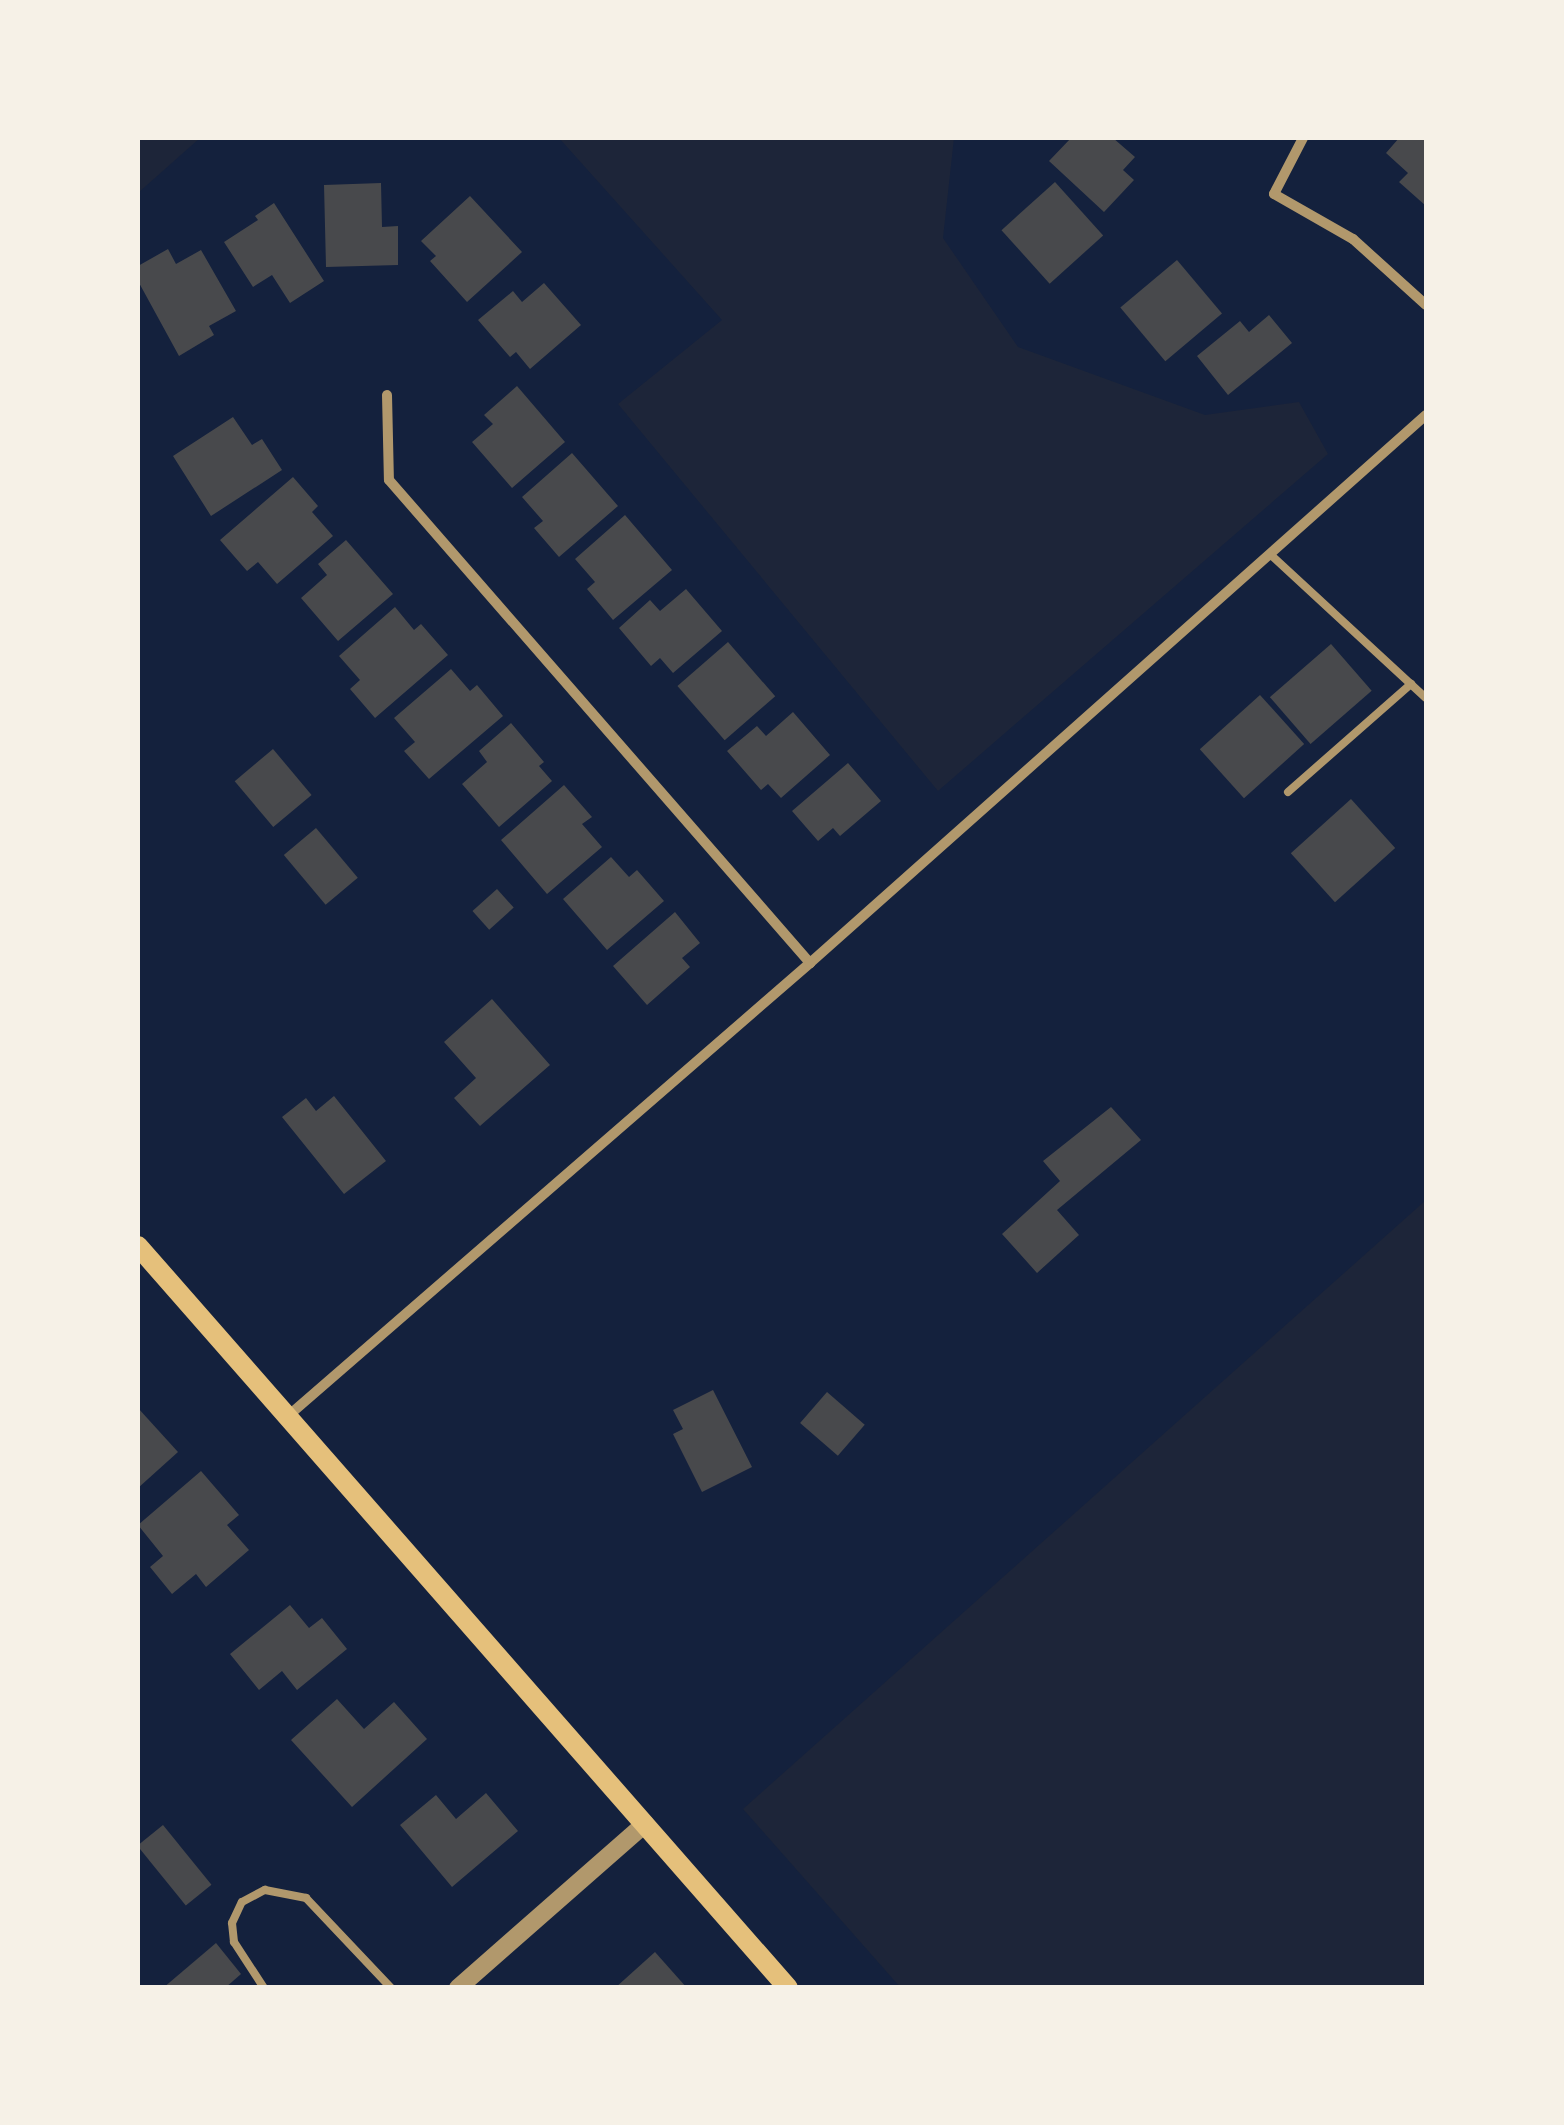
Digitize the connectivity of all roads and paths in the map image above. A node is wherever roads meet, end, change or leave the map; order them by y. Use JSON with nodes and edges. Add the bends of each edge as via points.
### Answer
{"nodes":[{"id":1,"x":1303,"y":138,"type":"edge"},
{"id":2,"x":1426,"y":305,"type":"edge"},
{"id":3,"x":387,"y":396,"type":"dead end"},
{"id":4,"x":1426,"y":415,"type":"edge"},
{"id":5,"x":1272,"y":556,"type":"junction"},
{"id":6,"x":1412,"y":684,"type":"junction"},
{"id":7,"x":1426,"y":698,"type":"edge"},
{"id":8,"x":1288,"y":792,"type":"dead end"},
{"id":9,"x":810,"y":963,"type":"junction"},
{"id":10,"x":138,"y":1246,"type":"edge"},
{"id":11,"x":287,"y":1417,"type":"junction"},
{"id":12,"x":645,"y":1824,"type":"junction"},
{"id":13,"x":264,"y":1988,"type":"edge"},
{"id":14,"x":391,"y":1988,"type":"edge"},
{"id":15,"x":458,"y":1988,"type":"edge"},
{"id":16,"x":788,"y":1988,"type":"edge"}],
"edges":[{"from":1,"to":2,"type":"street","via":[[1274,194],[1353,240]]},
{"from":3,"to":9,"type":"street","via":[[389,480]]},
{"from":4,"to":5,"type":"street"},
{"from":5,"to":6,"type":"lane"},
{"from":5,"to":9,"type":"street"},
{"from":6,"to":7,"type":"lane"},
{"from":6,"to":8,"type":"lane"},
{"from":9,"to":11,"type":"street"},
{"from":10,"to":11,"type":"main road"},
{"from":11,"to":12,"type":"main road"},
{"from":12,"to":15,"type":"street"},
{"from":12,"to":16,"type":"main road"},
{"from":13,"to":14,"type":"lane","via":[[234,1942],[232,1924],[242,1902],[264,1890],[306,1898]]}]}
